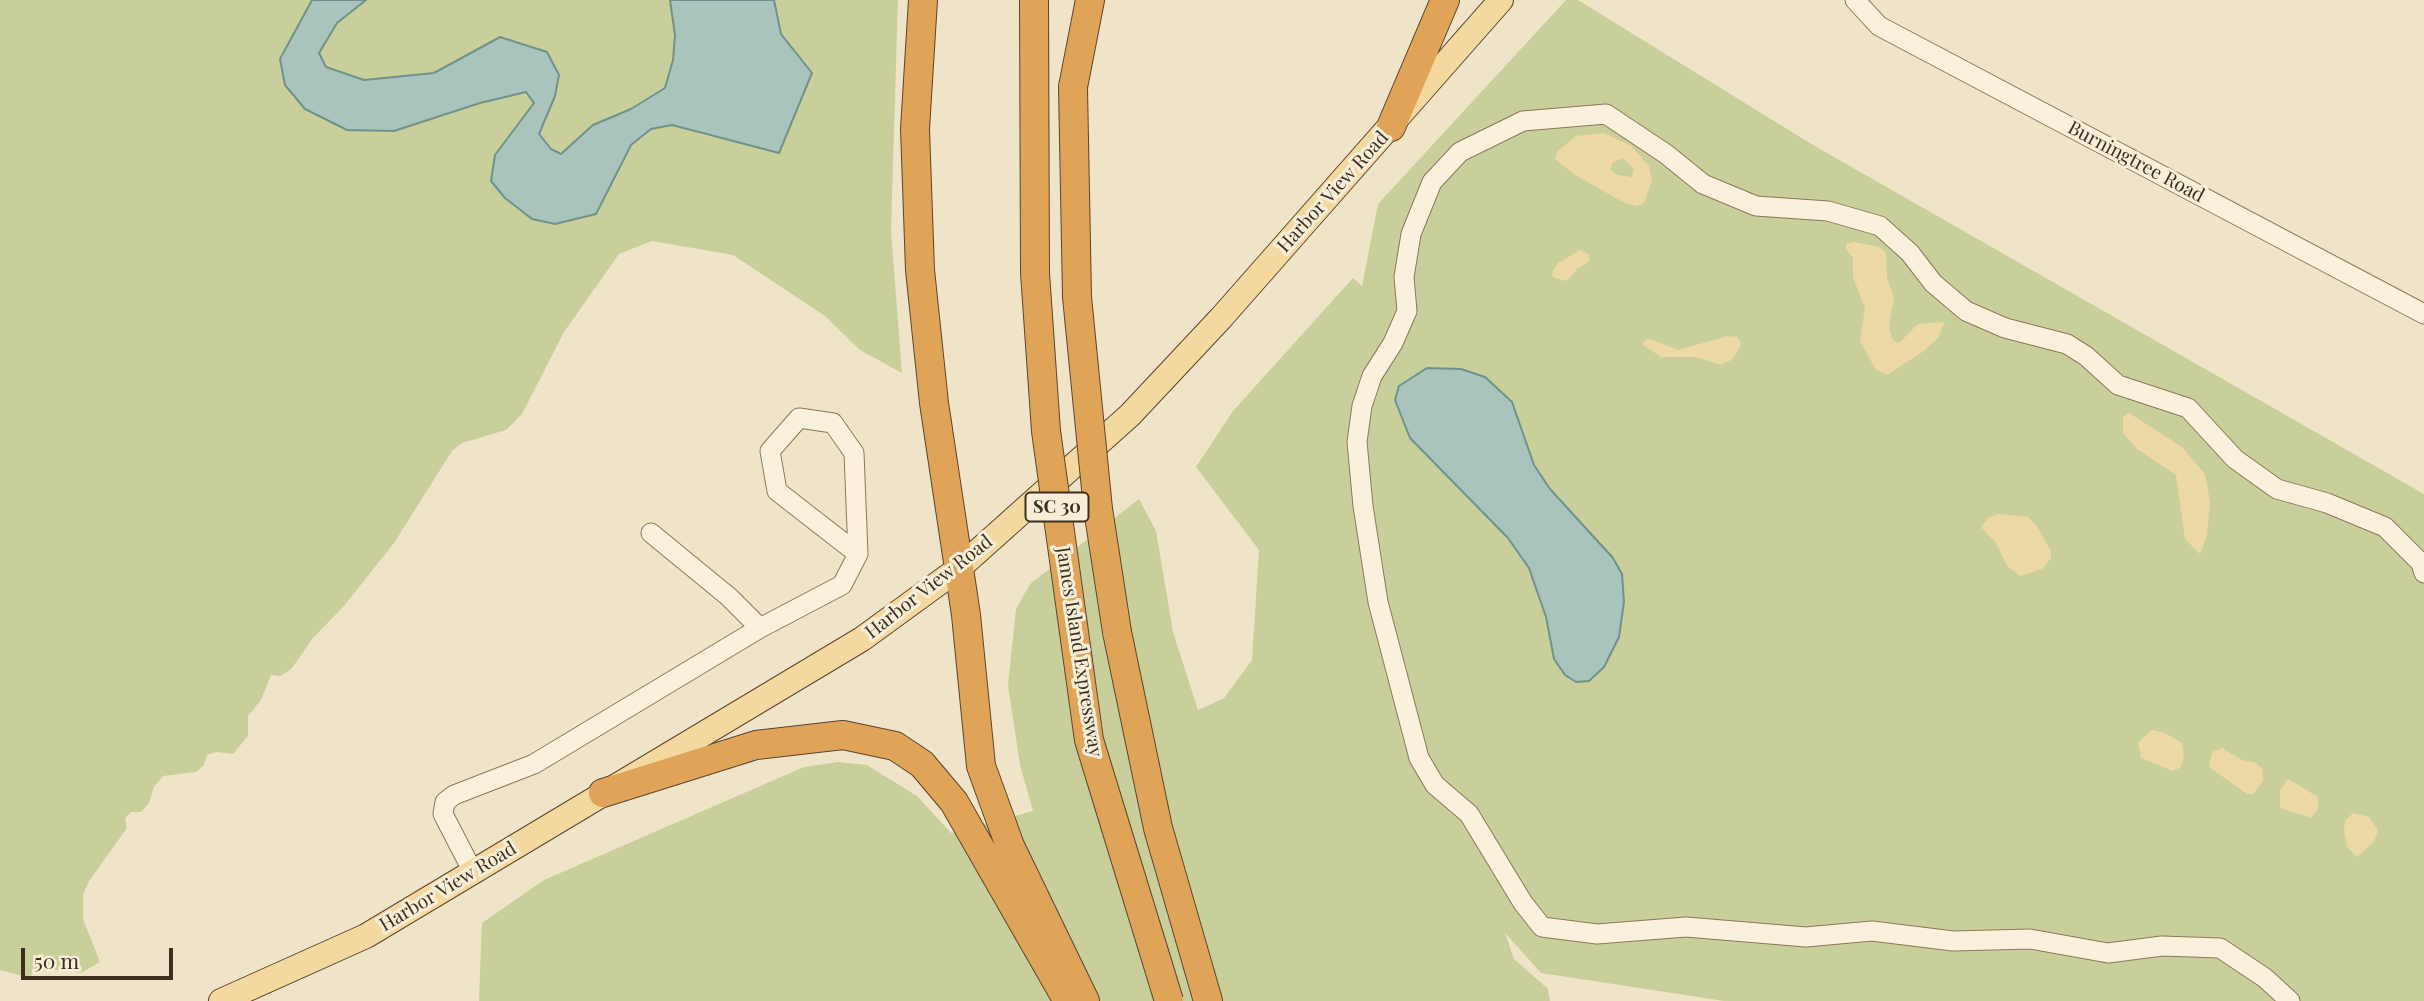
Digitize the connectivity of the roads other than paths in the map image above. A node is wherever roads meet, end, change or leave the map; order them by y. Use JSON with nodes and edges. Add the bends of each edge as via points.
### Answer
{"nodes":[{"id":1,"x":923,"y":0,"type":"edge"},
{"id":2,"x":1034,"y":0,"type":"edge"},
{"id":3,"x":1077,"y":0,"type":"edge"},
{"id":4,"x":1090,"y":0,"type":"edge"},
{"id":5,"x":1445,"y":0,"type":"edge"},
{"id":6,"x":1501,"y":0,"type":"edge"},
{"id":7,"x":1855,"y":0,"type":"edge"},
{"id":8,"x":1073,"y":87,"type":"junction"},
{"id":9,"x":1391,"y":127,"type":"junction"},
{"id":10,"x":2424,"y":314,"type":"edge"},
{"id":11,"x":651,"y":533,"type":"dead end"},
{"id":12,"x":858,"y":554,"type":"junction"},
{"id":13,"x":958,"y":569,"type":"junction"},
{"id":14,"x":2424,"y":573,"type":"edge"},
{"id":15,"x":760,"y":628,"type":"junction"},
{"id":16,"x":603,"y":793,"type":"junction"},
{"id":17,"x":473,"y":872,"type":"junction"},
{"id":18,"x":221,"y":1001,"type":"edge"},
{"id":19,"x":1068,"y":1001,"type":"edge"},
{"id":20,"x":1085,"y":1001,"type":"edge"},
{"id":21,"x":1169,"y":1001,"type":"edge"},
{"id":22,"x":1208,"y":1001,"type":"edge"},
{"id":23,"x":2290,"y":1001,"type":"edge"}],
"edges":[{"from":1,"to":13,"type":"highway","via":[[915,129],[920,270]]},
{"from":2,"to":21,"type":"highway","name":"James Island Expressway","number":"SC 30","bridge":true,"via":[[1035,272],[1046,431],[1089,740]]},
{"from":3,"to":8,"type":"highway","number":"SC 30"},
{"from":4,"to":8,"type":"highway"},
{"from":5,"to":9,"type":"highway"},
{"from":6,"to":9,"type":"main road","name":"Harbor View Road"},
{"from":7,"to":10,"type":"street","name":"Burningtree Road","via":[[1879,26]]},
{"from":8,"to":22,"type":"highway","number":"SC 30","bridge":true,"via":[[1077,298],[1098,509],[1132,717],[1158,828]]},
{"from":9,"to":13,"type":"main road","name":"Harbor View Road","via":[[1130,415]]},
{"from":11,"to":15,"type":"street"},
{"from":12,"to":12,"type":"street","via":[[778,491],[770,451],[799,418],[833,423],[854,453]]},
{"from":12,"to":15,"type":"street","via":[[842,585]]},
{"from":13,"to":16,"type":"main road","name":"Harbor View Road","via":[[862,639]]},
{"from":13,"to":20,"type":"highway","via":[[981,766],[990,798]]},
{"from":14,"to":23,"type":"street","via":[[2421,563],[2385,527],[2277,489],[2235,459],[2188,408],[2118,385],[2067,344],[2005,328],[1966,311],[1880,226],[1828,211],[1756,206],[1703,184],[1606,114],[1523,121],[1460,152],[1432,182],[1411,234],[1404,277],[1407,311],[1372,376],[1357,442],[1378,602],[1419,758],[1435,785],[1469,814],[1542,927],[1597,934],[1686,927],[1806,937],[1872,931],[1953,941],[2030,940],[2108,953],[2162,946],[2220,948]]},
{"from":15,"to":17,"type":"street","via":[[534,764],[454,794],[445,802],[443,814]]},
{"from":16,"to":17,"type":"main road","name":"Harbor View Road"},
{"from":16,"to":19,"type":"highway","via":[[756,745],[843,735],[895,746],[922,764],[954,802]]},
{"from":17,"to":18,"type":"main road","name":"Harbor View Road","via":[[366,936]]}]}
